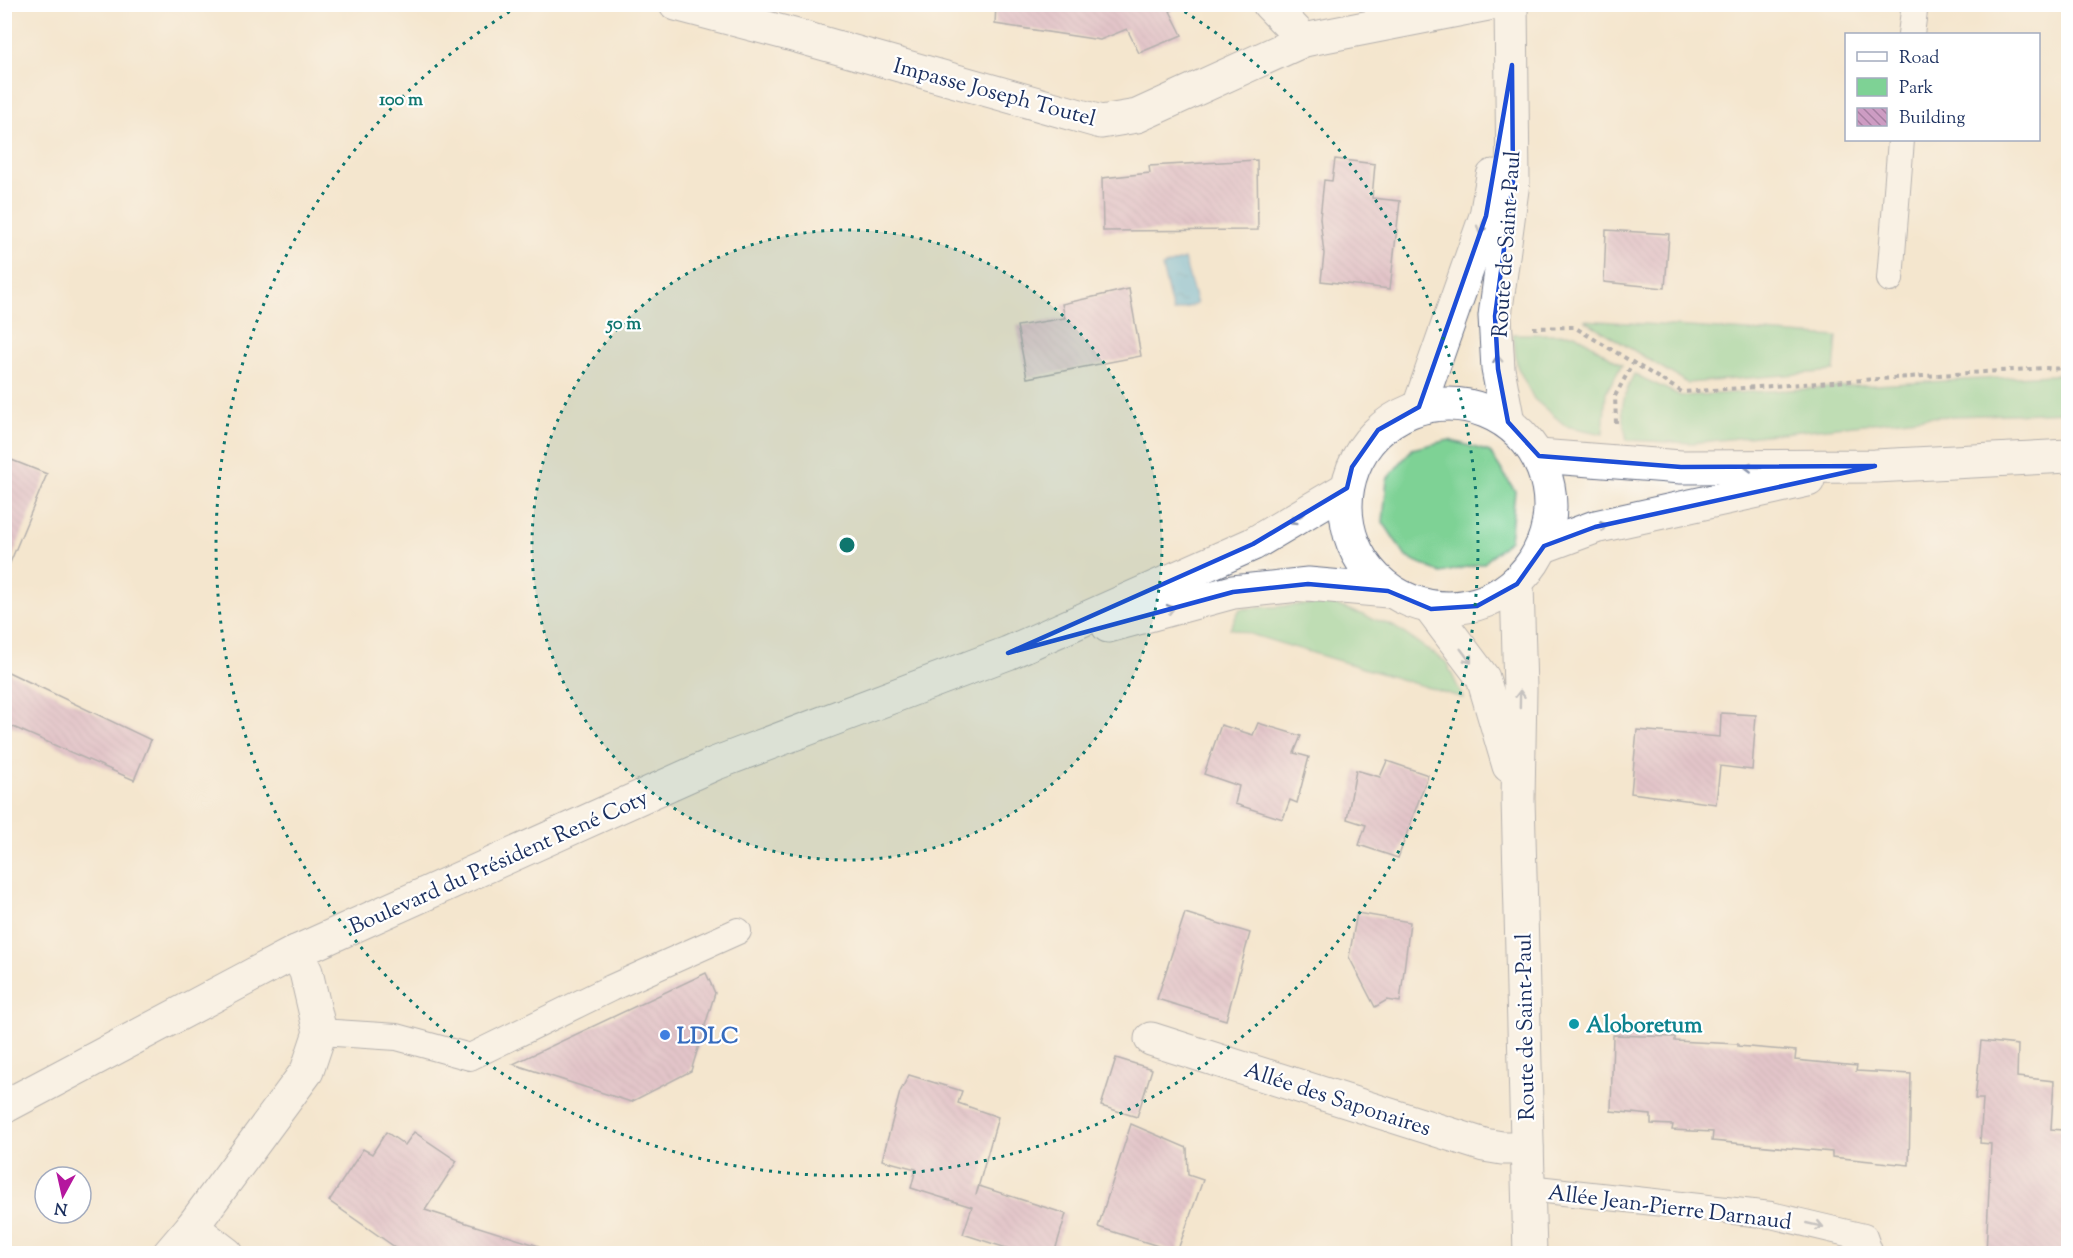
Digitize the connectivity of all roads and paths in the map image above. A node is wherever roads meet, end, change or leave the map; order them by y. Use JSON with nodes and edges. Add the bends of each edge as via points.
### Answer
{"nodes":[{"id":1,"x":675,"y":4,"type":"edge"},
{"id":2,"x":1269,"y":4,"type":"edge"},
{"id":3,"x":1488,"y":4,"type":"edge"},
{"id":4,"x":1511,"y":4,"type":"edge"},
{"id":5,"x":1914,"y":4,"type":"edge"},
{"id":6,"x":1911,"y":33,"type":"edge"},
{"id":7,"x":1304,"y":40,"type":"junction"},
{"id":8,"x":1512,"y":65,"type":"junction"},
{"id":9,"x":1901,"y":141,"type":"edge"},
{"id":10,"x":1890,"y":279,"type":"dead end"},
{"id":11,"x":1496,"y":329,"type":"junction"},
{"id":12,"x":2068,"y":369,"type":"edge"},
{"id":13,"x":1419,"y":407,"type":"junction"},
{"id":14,"x":1508,"y":422,"type":"junction"},
{"id":15,"x":1539,"y":456,"type":"junction"},
{"id":16,"x":2068,"y":456,"type":"edge"},
{"id":17,"x":1875,"y":466,"type":"junction"},
{"id":18,"x":1347,"y":488,"type":"junction"},
{"id":19,"x":1544,"y":546,"type":"junction"},
{"id":20,"x":1517,"y":584,"type":"junction"},
{"id":21,"x":1388,"y":591,"type":"junction"},
{"id":22,"x":1431,"y":609,"type":"junction"},
{"id":23,"x":1008,"y":653,"type":"junction"},
{"id":24,"x":1518,"y":800,"type":"junction"},
{"id":25,"x":738,"y":931,"type":"dead end"},
{"id":26,"x":296,"y":952,"type":"junction"},
{"id":27,"x":320,"y":1032,"type":"junction"},
{"id":28,"x":1151,"y":1039,"type":"dead end"},
{"id":29,"x":4,"y":1107,"type":"edge"},
{"id":30,"x":1527,"y":1148,"type":"junction"},
{"id":31,"x":1528,"y":1188,"type":"junction"},
{"id":32,"x":192,"y":1227,"type":"junction"},
{"id":33,"x":169,"y":1254,"type":"edge"},
{"id":34,"x":227,"y":1254,"type":"edge"},
{"id":35,"x":1530,"y":1254,"type":"edge"},
{"id":36,"x":1870,"y":1254,"type":"edge"}],
"edges":[{"from":1,"to":7,"type":"main road","name":"Impasse Joseph Toutel","via":[[1101,122],[1137,116]]},
{"from":2,"to":7,"type":"main road"},
{"from":3,"to":7,"type":"main road","name":"Impasse Joseph Toutel"},
{"from":4,"to":8,"type":"main road","name":"Route de Saint-Paul"},
{"from":5,"to":6,"type":"lane"},
{"from":8,"to":11,"type":"main road","name":"Route de Saint-Paul","via":[[1513,182]]},
{"from":8,"to":13,"type":"main road","name":"Route de Saint-Paul","one_way":true,"via":[[1486,216]]},
{"from":9,"to":10,"type":"lane"},
{"from":11,"to":12,"type":"path","via":[[1574,327],[1682,392]]},
{"from":14,"to":11,"type":"main road","name":"Route de Saint-Paul","one_way":true,"via":[[1498,369]]},
{"from":13,"to":14,"type":"main road","via":[[1465,404]]},
{"from":13,"to":18,"type":"main road","via":[[1378,429],[1352,467]]},
{"from":14,"to":15,"type":"main road"},
{"from":17,"to":15,"type":"main road","one_way":true,"via":[[1681,467]]},
{"from":15,"to":19,"type":"main road","via":[[1551,501]]},
{"from":16,"to":17,"type":"main road"},
{"from":19,"to":17,"type":"main road","one_way":true,"via":[[1595,527]]},
{"from":18,"to":21,"type":"main road","via":[[1347,521],[1357,557]]},
{"from":18,"to":23,"type":"main road","name":"Boulevard du Président René Coty","one_way":true,"via":[[1253,544]]},
{"from":19,"to":20,"type":"main road"},
{"from":20,"to":22,"type":"main road","via":[[1477,606]]},
{"from":24,"to":20,"type":"main road","name":"Route de Saint-Paul","one_way":true},
{"from":21,"to":22,"type":"main road"},
{"from":23,"to":21,"type":"main road","name":"Boulevard du Président René Coty","one_way":true,"via":[[1233,592],[1308,585]]},
{"from":22,"to":24,"type":"main road","name":"Route de Saint-Paul","one_way":true,"via":[[1483,678]]},
{"from":23,"to":26,"type":"main road","name":"Boulevard du Président René Coty","via":[[714,764]]},
{"from":24,"to":30,"type":"main road","name":"Route de Saint-Paul"},
{"from":25,"to":27,"type":"lane","via":[[470,1057],[397,1037]]},
{"from":26,"to":27,"type":"main road","via":[[306,972]]},
{"from":26,"to":29,"type":"main road","name":"Boulevard du Président René Coty"},
{"from":27,"to":32,"type":"main road","via":[[307,1071]]},
{"from":28,"to":30,"type":"main road","name":"Allée des Saponaires","via":[[1484,1145]]},
{"from":30,"to":31,"type":"main road","name":"Route de Saint-Paul"},
{"from":31,"to":35,"type":"main road","name":"Route de Saint-Paul"},
{"from":31,"to":36,"type":"lane","name":"Allée Jean-Pierre Darnaud","one_way":true,"via":[[1771,1215],[1864,1237]]},
{"from":32,"to":33,"type":"main road"},
{"from":32,"to":34,"type":"main road"}]}
